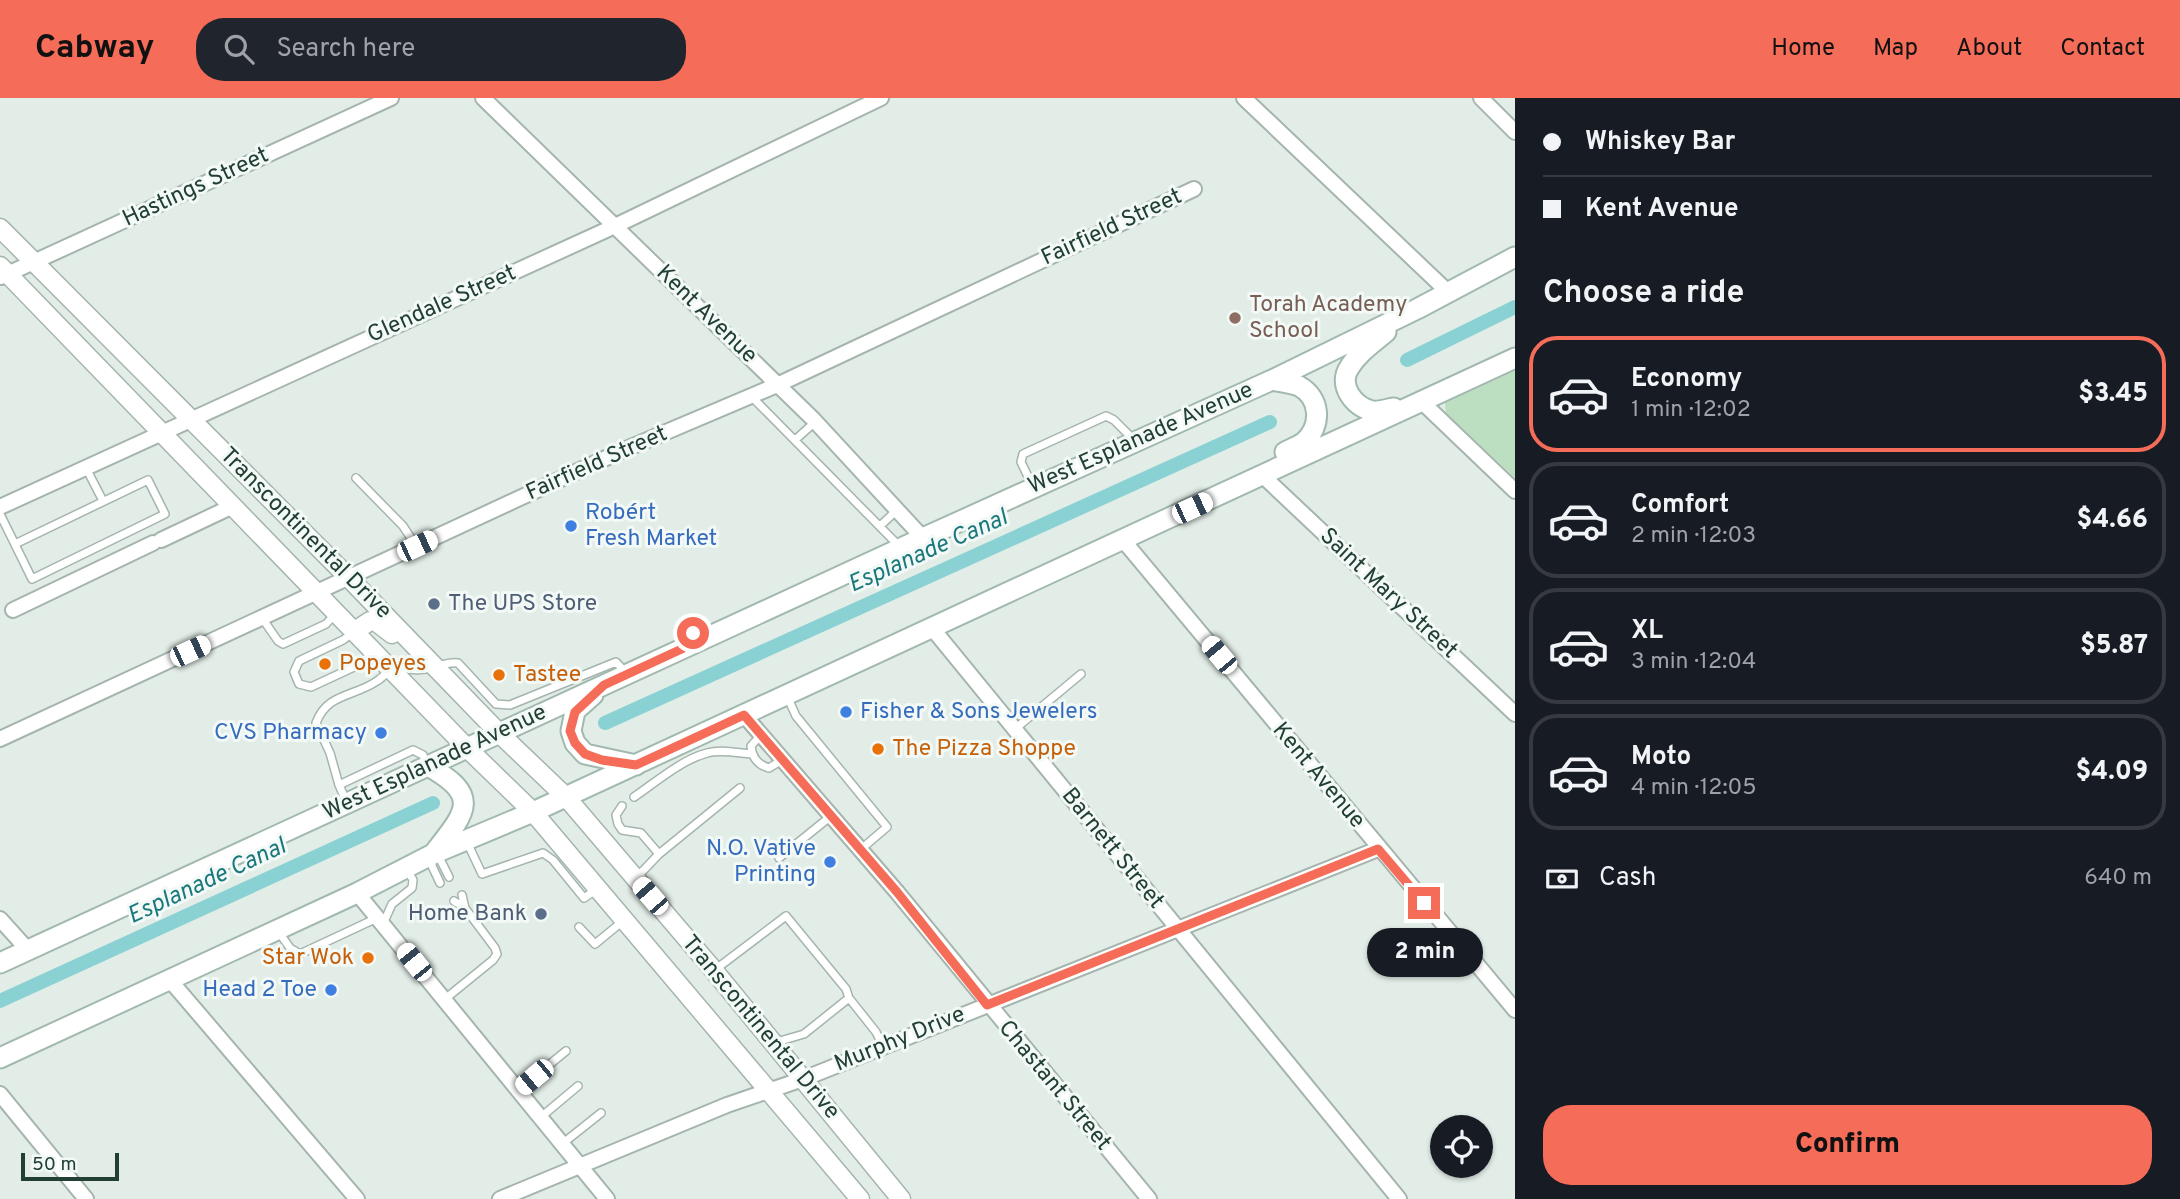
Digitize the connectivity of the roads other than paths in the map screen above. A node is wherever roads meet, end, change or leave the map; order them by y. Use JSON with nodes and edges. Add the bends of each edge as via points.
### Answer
{"nodes":[{"id":1,"x":391,"y":98,"type":"edge"},
{"id":2,"x":483,"y":98,"type":"edge"},
{"id":3,"x":881,"y":98,"type":"edge"},
{"id":4,"x":1244,"y":98,"type":"edge"},
{"id":5,"x":1480,"y":98,"type":"edge"},
{"id":6,"x":1515,"y":132,"type":"edge"},
{"id":7,"x":1194,"y":189,"type":"dead end"},
{"id":8,"x":615,"y":226,"type":"junction"},
{"id":9,"x":0,"y":228,"type":"edge"},
{"id":10,"x":1515,"y":257,"type":"edge"},
{"id":11,"x":33,"y":262,"type":"junction"},
{"id":12,"x":3,"y":272,"type":"edge"},
{"id":13,"x":1448,"y":292,"type":"junction"},
{"id":14,"x":1417,"y":309,"type":"junction"},
{"id":15,"x":1515,"y":358,"type":"edge"},
{"id":16,"x":1272,"y":380,"type":"junction"},
{"id":17,"x":777,"y":385,"type":"junction"},
{"id":18,"x":751,"y":396,"type":"junction"},
{"id":19,"x":1422,"y":402,"type":"junction"},
{"id":20,"x":192,"y":419,"type":"junction"},
{"id":21,"x":815,"y":422,"type":"junction"},
{"id":22,"x":162,"y":433,"type":"junction"},
{"id":23,"x":795,"y":440,"type":"junction"},
{"id":24,"x":1136,"y":441,"type":"junction"},
{"id":25,"x":86,"y":468,"type":"junction"},
{"id":26,"x":1262,"y":475,"type":"junction"},
{"id":27,"x":356,"y":478,"type":"dead end"},
{"id":28,"x":1034,"y":488,"type":"junction"},
{"id":29,"x":1515,"y":491,"type":"edge"},
{"id":30,"x":103,"y":501,"type":"junction"},
{"id":31,"x":233,"y":506,"type":"junction"},
{"id":32,"x":0,"y":507,"type":"edge"},
{"id":33,"x":897,"y":510,"type":"junction"},
{"id":34,"x":0,"y":514,"type":"edge"},
{"id":35,"x":880,"y":527,"type":"junction"},
{"id":36,"x":923,"y":538,"type":"junction"},
{"id":37,"x":1123,"y":540,"type":"junction"},
{"id":38,"x":15,"y":544,"type":"junction"},
{"id":39,"x":417,"y":546,"type":"junction"},
{"id":40,"x":901,"y":548,"type":"junction"},
{"id":41,"x":349,"y":578,"type":"junction"},
{"id":42,"x":317,"y":592,"type":"junction"},
{"id":43,"x":13,"y":610,"type":"dead end"},
{"id":44,"x":337,"y":612,"type":"junction"},
{"id":45,"x":261,"y":618,"type":"junction"},
{"id":46,"x":932,"y":628,"type":"junction"},
{"id":47,"x":355,"y":631,"type":"junction"},
{"id":48,"x":411,"y":638,"type":"junction"},
{"id":49,"x":383,"y":660,"type":"junction"},
{"id":50,"x":435,"y":667,"type":"junction"},
{"id":51,"x":627,"y":674,"type":"junction"},
{"id":52,"x":1081,"y":674,"type":"dead end"},
{"id":53,"x":604,"y":685,"type":"junction"},
{"id":54,"x":787,"y":695,"type":"junction"},
{"id":55,"x":1515,"y":714,"type":"edge"},
{"id":56,"x":744,"y":715,"type":"junction"},
{"id":57,"x":1014,"y":729,"type":"junction"},
{"id":58,"x":499,"y":733,"type":"junction"},
{"id":59,"x":762,"y":735,"type":"junction"},
{"id":60,"x":0,"y":739,"type":"edge"},
{"id":61,"x":467,"y":748,"type":"junction"},
{"id":62,"x":751,"y":754,"type":"junction"},
{"id":63,"x":783,"y":759,"type":"junction"},
{"id":64,"x":636,"y":765,"type":"junction"},
{"id":65,"x":428,"y":766,"type":"junction"},
{"id":66,"x":339,"y":785,"type":"junction"},
{"id":67,"x":740,"y":788,"type":"dead end"},
{"id":68,"x":566,"y":797,"type":"junction"},
{"id":69,"x":634,"y":797,"type":"dead end"},
{"id":70,"x":347,"y":803,"type":"junction"},
{"id":71,"x":622,"y":807,"type":"dead end"},
{"id":72,"x":533,"y":812,"type":"junction"},
{"id":73,"x":831,"y":816,"type":"junction"},
{"id":74,"x":466,"y":840,"type":"junction"},
{"id":75,"x":1378,"y":849,"type":"junction"},
{"id":76,"x":860,"y":850,"type":"junction"},
{"id":77,"x":433,"y":854,"type":"junction"},
{"id":78,"x":659,"y":854,"type":"junction"},
{"id":79,"x":559,"y":855,"type":"junction"},
{"id":80,"x":779,"y":858,"type":"dead end"},
{"id":81,"x":406,"y":868,"type":"junction"},
{"id":82,"x":449,"y":877,"type":"dead end"},
{"id":83,"x":635,"y":878,"type":"junction"},
{"id":84,"x":440,"y":883,"type":"dead end"},
{"id":85,"x":357,"y":892,"type":"junction"},
{"id":86,"x":462,"y":895,"type":"dead end"},
{"id":87,"x":454,"y":901,"type":"dead end"},
{"id":88,"x":465,"y":908,"type":"junction"},
{"id":89,"x":0,"y":919,"type":"edge"},
{"id":90,"x":624,"y":920,"type":"junction"},
{"id":91,"x":380,"y":921,"type":"junction"},
{"id":92,"x":579,"y":927,"type":"dead end"},
{"id":93,"x":277,"y":930,"type":"junction"},
{"id":94,"x":1178,"y":930,"type":"junction"},
{"id":95,"x":29,"y":950,"type":"junction"},
{"id":96,"x":0,"y":963,"type":"edge"},
{"id":97,"x":714,"y":970,"type":"junction"},
{"id":98,"x":170,"y":979,"type":"junction"},
{"id":99,"x":849,"y":998,"type":"junction"},
{"id":100,"x":444,"y":1000,"type":"junction"},
{"id":101,"x":987,"y":1005,"type":"junction"},
{"id":102,"x":1515,"y":1010,"type":"edge"},
{"id":103,"x":773,"y":1043,"type":"junction"},
{"id":104,"x":884,"y":1047,"type":"junction"},
{"id":105,"x":566,"y":1051,"type":"dead end"},
{"id":106,"x":0,"y":1058,"type":"edge"},
{"id":107,"x":803,"y":1079,"type":"junction"},
{"id":108,"x":578,"y":1086,"type":"dead end"},
{"id":109,"x":518,"y":1090,"type":"junction"},
{"id":110,"x":767,"y":1092,"type":"junction"},
{"id":111,"x":0,"y":1094,"type":"edge"},
{"id":112,"x":601,"y":1113,"type":"dead end"},
{"id":113,"x":540,"y":1118,"type":"junction"},
{"id":114,"x":561,"y":1144,"type":"junction"},
{"id":115,"x":580,"y":1167,"type":"junction"},
{"id":116,"x":86,"y":1199,"type":"edge"},
{"id":117,"x":356,"y":1199,"type":"edge"},
{"id":118,"x":500,"y":1199,"type":"edge"},
{"id":119,"x":607,"y":1199,"type":"edge"},
{"id":120,"x":860,"y":1199,"type":"edge"},
{"id":121,"x":901,"y":1199,"type":"edge"},
{"id":122,"x":1149,"y":1199,"type":"edge"},
{"id":123,"x":1399,"y":1199,"type":"edge"}],
"edges":[{"from":1,"to":11,"type":"street","name":"Hastings Street"},
{"from":2,"to":8,"type":"street","name":"Kent Avenue"},
{"from":3,"to":8,"type":"street","name":"Glendale Street"},
{"from":4,"to":13,"type":"street"},
{"from":5,"to":6,"type":"street"},
{"from":7,"to":17,"type":"street","name":"Fairfield Street"},
{"from":8,"to":17,"type":"street","name":"Kent Avenue"},
{"from":8,"to":20,"type":"street","name":"Glendale Street"},
{"from":9,"to":11,"type":"street","name":"Transcontinental Drive"},
{"from":10,"to":13,"type":"main road","name":"West Esplanade Avenue"},
{"from":11,"to":12,"type":"street","name":"Hastings Street"},
{"from":11,"to":20,"type":"street","name":"Transcontinental Drive"},
{"from":12,"to":22,"type":"street","name":"Transcontinental Drive"},
{"from":13,"to":14,"type":"main road","name":"West Esplanade Avenue"},
{"from":14,"to":16,"type":"main road","name":"West Esplanade Avenue"},
{"from":14,"to":19,"type":"main road","via":[[1357,356],[1345,381],[1349,395],[1374,412]]},
{"from":15,"to":19,"type":"main road"},
{"from":16,"to":24,"type":"main road","name":"West Esplanade Avenue"},
{"from":16,"to":26,"type":"main road","via":[[1298,386],[1311,397],[1318,412],[1304,442],[1264,463]]},
{"from":17,"to":18,"type":"street","name":"Fairfield Street"},
{"from":17,"to":21,"type":"street","name":"Kent Avenue"},
{"from":18,"to":23,"type":"lane"},
{"from":18,"to":39,"type":"street","name":"Fairfield Street"},
{"from":19,"to":26,"type":"main road"},
{"from":19,"to":29,"type":"street"},
{"from":20,"to":22,"type":"street","name":"Glendale Street"},
{"from":20,"to":41,"type":"street","name":"Transcontinental Drive"},
{"from":21,"to":23,"type":"lane"},
{"from":21,"to":33,"type":"street","name":"Kent Avenue"},
{"from":22,"to":25,"type":"street","name":"Glendale Street"},
{"from":22,"to":31,"type":"street","name":"Transcontinental Drive"},
{"from":23,"to":35,"type":"lane"},
{"from":24,"to":28,"type":"main road","name":"West Esplanade Avenue"},
{"from":24,"to":28,"type":"lane","via":[[1106,416],[1023,454],[1021,462]]},
{"from":25,"to":30,"type":"lane"},
{"from":25,"to":32,"type":"street","name":"Glendale Street"},
{"from":26,"to":37,"type":"main road"},
{"from":26,"to":55,"type":"street","name":"Saint Mary Street"},
{"from":27,"to":39,"type":"lane"},
{"from":28,"to":36,"type":"main road","name":"West Esplanade Avenue"},
{"from":30,"to":38,"type":"lane"},
{"from":30,"to":38,"type":"lane","via":[[148,480],[165,514],[32,579]]},
{"from":31,"to":42,"type":"street","name":"Transcontinental Drive"},
{"from":31,"to":43,"type":"street"},
{"from":33,"to":35,"type":"lane"},
{"from":33,"to":36,"type":"street","name":"Kent Avenue"},
{"from":34,"to":38,"type":"lane"},
{"from":35,"to":40,"type":"lane"},
{"from":36,"to":40,"type":"main road","name":"West Esplanade Avenue"},
{"from":37,"to":46,"type":"main road"},
{"from":37,"to":75,"type":"street","name":"Kent Avenue"},
{"from":39,"to":41,"type":"street","name":"Fairfield Street"},
{"from":40,"to":51,"type":"main road","name":"West Esplanade Avenue","via":[[659,652]]},
{"from":41,"to":42,"type":"street","name":"Fairfield Street"},
{"from":41,"to":48,"type":"street","name":"Transcontinental Drive"},
{"from":42,"to":44,"type":"street","name":"Transcontinental Drive"},
{"from":42,"to":45,"type":"street","name":"Fairfield Street"},
{"from":44,"to":45,"type":"lane","via":[[326,624],[283,644]]},
{"from":44,"to":47,"type":"street","name":"Transcontinental Drive"},
{"from":45,"to":60,"type":"street","name":"Fairfield Street"},
{"from":46,"to":54,"type":"main road"},
{"from":46,"to":57,"type":"street","name":"Barnett Street"},
{"from":47,"to":48,"type":"street","via":[[375,621],[392,634]]},
{"from":47,"to":49,"type":"street","name":"Transcontinental Drive"},
{"from":47,"to":49,"type":"lane","via":[[299,661],[294,672],[299,684],[311,687],[354,667]]},
{"from":48,"to":50,"type":"street","name":"Transcontinental Drive"},
{"from":49,"to":50,"type":"lane","via":[[405,669]]},
{"from":49,"to":61,"type":"street","name":"Transcontinental Drive"},
{"from":49,"to":66,"type":"lane","via":[[377,681],[329,703],[316,723]]},
{"from":50,"to":51,"type":"lane","via":[[458,663],[496,704],[510,705],[615,662]]},
{"from":50,"to":58,"type":"street","name":"Transcontinental Drive"},
{"from":51,"to":53,"type":"main road","name":"West Esplanade Avenue"},
{"from":52,"to":57,"type":"lane"},
{"from":53,"to":58,"type":"main road","name":"West Esplanade Avenue"},
{"from":53,"to":64,"type":"main road","via":[[575,712],[570,731],[585,754]]},
{"from":54,"to":56,"type":"main road"},
{"from":54,"to":76,"type":"lane","via":[[796,716],[887,827]]},
{"from":56,"to":59,"type":"street","name":"Chastant Street"},
{"from":56,"to":64,"type":"main road"},
{"from":57,"to":94,"type":"street","name":"Barnett Street"},
{"from":58,"to":61,"type":"main road","name":"West Esplanade Avenue"},
{"from":58,"to":68,"type":"street","name":"Transcontinental Drive"},
{"from":59,"to":62,"type":"lane","via":[[751,746]]},
{"from":59,"to":63,"type":"street","name":"Chastant Street"},
{"from":61,"to":65,"type":"main road","name":"West Esplanade Avenue"},
{"from":61,"to":72,"type":"street","name":"Transcontinental Drive"},
{"from":62,"to":63,"type":"lane","via":[[769,768]]},
{"from":62,"to":69,"type":"lane","via":[[707,753]]},
{"from":63,"to":73,"type":"street","name":"Chastant Street"},
{"from":64,"to":68,"type":"main road"},
{"from":65,"to":66,"type":"lane","via":[[423,755],[413,750]]},
{"from":65,"to":70,"type":"main road","name":"West Esplanade Avenue"},
{"from":65,"to":77,"type":"main road","via":[[455,783],[463,794],[456,826]]},
{"from":66,"to":70,"type":"lane"},
{"from":67,"to":78,"type":"lane"},
{"from":68,"to":72,"type":"main road"},
{"from":68,"to":83,"type":"street","name":"Transcontinental Drive"},
{"from":70,"to":95,"type":"main road","name":"West Esplanade Avenue"},
{"from":71,"to":78,"type":"lane","via":[[616,816],[622,831],[641,833]]},
{"from":72,"to":74,"type":"main road"},
{"from":72,"to":79,"type":"street","name":"Transcontinental Drive"},
{"from":73,"to":76,"type":"street","name":"Chastant Street"},
{"from":73,"to":80,"type":"lane"},
{"from":74,"to":77,"type":"main road"},
{"from":74,"to":79,"type":"lane","via":[[482,874],[536,853]]},
{"from":75,"to":94,"type":"street","name":"Murphy Drive"},
{"from":75,"to":102,"type":"street","name":"Kent Avenue"},
{"from":76,"to":101,"type":"street","name":"Chastant Street"},
{"from":77,"to":81,"type":"main road"},
{"from":77,"to":82,"type":"lane"},
{"from":77,"to":84,"type":"lane","via":[[432,866]]},
{"from":78,"to":83,"type":"lane"},
{"from":79,"to":90,"type":"street","name":"Transcontinental Drive"},
{"from":81,"to":85,"type":"main road"},
{"from":81,"to":91,"type":"lane","via":[[412,888]]},
{"from":83,"to":97,"type":"street","name":"Transcontinental Drive"},
{"from":85,"to":91,"type":"street"},
{"from":85,"to":93,"type":"main road"},
{"from":86,"to":88,"type":"lane"},
{"from":87,"to":88,"type":"lane"},
{"from":88,"to":100,"type":"lane","via":[[497,954]]},
{"from":89,"to":95,"type":"street"},
{"from":90,"to":92,"type":"lane","via":[[595,944]]},
{"from":90,"to":110,"type":"street","name":"Transcontinental Drive"},
{"from":91,"to":93,"type":"lane","via":[[300,954]]},
{"from":91,"to":100,"type":"street"},
{"from":93,"to":98,"type":"main road"},
{"from":94,"to":101,"type":"street","name":"Murphy Drive"},
{"from":94,"to":123,"type":"street","name":"Barnett Street"},
{"from":95,"to":96,"type":"main road","name":"West Esplanade Avenue"},
{"from":97,"to":99,"type":"lane","via":[[786,916]]},
{"from":97,"to":103,"type":"street","name":"Transcontinental Drive"},
{"from":98,"to":106,"type":"main road"},
{"from":98,"to":117,"type":"street"},
{"from":99,"to":103,"type":"lane","via":[[804,1034]]},
{"from":99,"to":104,"type":"lane"},
{"from":100,"to":109,"type":"street"},
{"from":101,"to":104,"type":"street","name":"Murphy Drive"},
{"from":101,"to":122,"type":"street","name":"Chastant Street"},
{"from":103,"to":107,"type":"street","name":"Transcontinental Drive"},
{"from":104,"to":107,"type":"street","name":"Murphy Drive"},
{"from":105,"to":109,"type":"lane"},
{"from":107,"to":110,"type":"street","name":"Murphy Drive"},
{"from":107,"to":121,"type":"street","name":"Transcontinental Drive"},
{"from":108,"to":113,"type":"lane"},
{"from":109,"to":113,"type":"street"},
{"from":110,"to":115,"type":"street","name":"Murphy Drive"},
{"from":110,"to":120,"type":"street","name":"Transcontinental Drive"},
{"from":111,"to":116,"type":"street"},
{"from":112,"to":114,"type":"lane"},
{"from":113,"to":114,"type":"street"},
{"from":114,"to":115,"type":"street"},
{"from":115,"to":118,"type":"street","name":"Murphy Drive"},
{"from":115,"to":119,"type":"street"}]}
